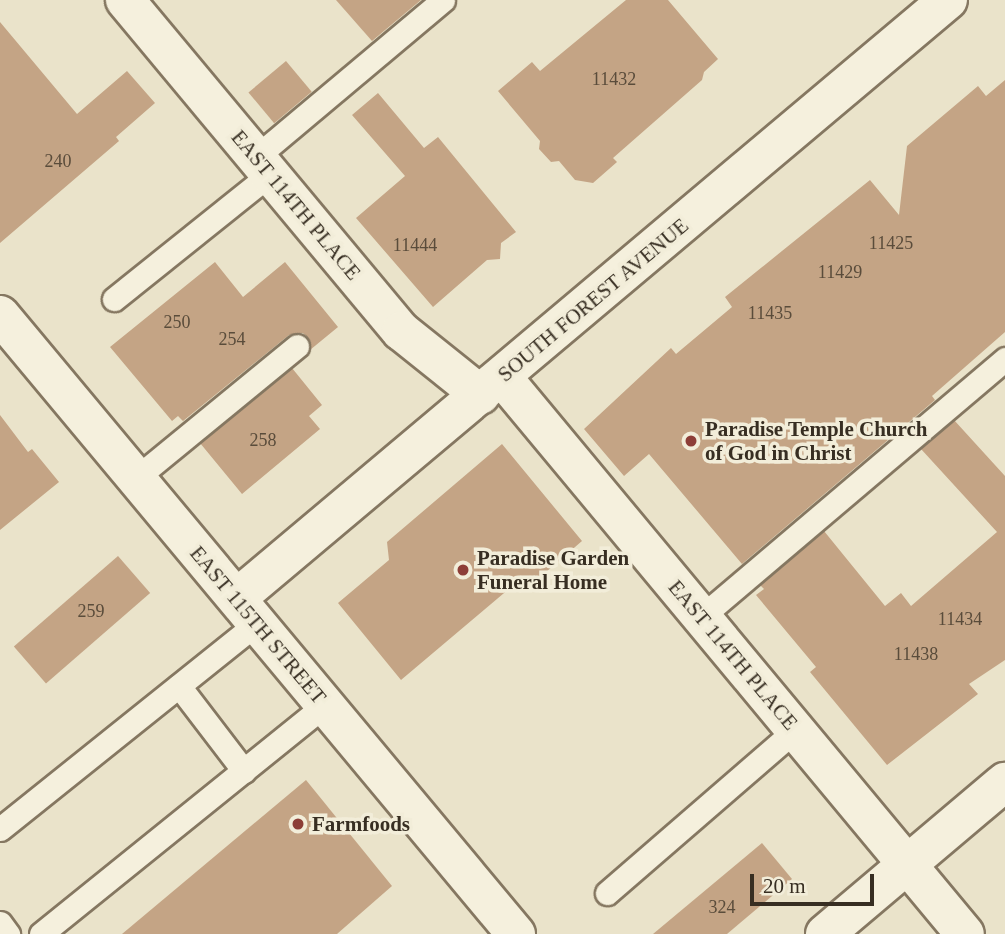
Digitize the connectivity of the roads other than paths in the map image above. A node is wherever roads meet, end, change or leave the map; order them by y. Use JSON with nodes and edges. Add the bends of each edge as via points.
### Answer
{"nodes":[{"id":1,"x":125,"y":0,"type":"edge"},
{"id":2,"x":443,"y":0,"type":"edge"},
{"id":3,"x":948,"y":0,"type":"edge"},
{"id":4,"x":263,"y":165,"type":"junction"},
{"id":5,"x":114,"y":299,"type":"dead end"},
{"id":6,"x":0,"y":315,"type":"edge"},
{"id":7,"x":297,"y":346,"type":"dead end"},
{"id":8,"x":1005,"y":359,"type":"edge"},
{"id":9,"x":491,"y":386,"type":"junction"},
{"id":10,"x":136,"y":478,"type":"junction"},
{"id":11,"x":247,"y":611,"type":"junction"},
{"id":12,"x":701,"y":617,"type":"junction"},
{"id":13,"x":179,"y":686,"type":"junction"},
{"id":14,"x":325,"y":705,"type":"junction"},
{"id":15,"x":795,"y":730,"type":"junction"},
{"id":16,"x":244,"y":771,"type":"junction"},
{"id":17,"x":1005,"y":782,"type":"edge"},
{"id":18,"x":0,"y":829,"type":"edge"},
{"id":19,"x":907,"y":865,"type":"junction"},
{"id":20,"x":607,"y":893,"type":"dead end"},
{"id":21,"x":0,"y":923,"type":"edge"},
{"id":22,"x":8,"y":934,"type":"edge"},
{"id":23,"x":41,"y":934,"type":"edge"},
{"id":24,"x":516,"y":934,"type":"edge"},
{"id":25,"x":825,"y":934,"type":"edge"},
{"id":26,"x":965,"y":934,"type":"edge"}],
"edges":[{"from":1,"to":4,"type":"street","name":"EAST 114TH PLACE"},
{"from":2,"to":4,"type":"lane"},
{"from":3,"to":9,"type":"street","name":"SOUTH FOREST AVENUE"},
{"from":4,"to":5,"type":"lane"},
{"from":4,"to":9,"type":"street","name":"EAST 114TH PLACE","via":[[401,331]]},
{"from":6,"to":10,"type":"street","name":"EAST 115TH STREET"},
{"from":7,"to":10,"type":"lane"},
{"from":8,"to":12,"type":"lane"},
{"from":9,"to":11,"type":"street","name":"SOUTH FOREST AVENUE"},
{"from":9,"to":12,"type":"street","name":"EAST 114TH PLACE"},
{"from":10,"to":11,"type":"street","name":"EAST 115TH STREET"},
{"from":11,"to":13,"type":"lane"},
{"from":11,"to":14,"type":"street","name":"EAST 115TH STREET"},
{"from":12,"to":15,"type":"street","name":"EAST 114TH PLACE"},
{"from":13,"to":16,"type":"lane"},
{"from":13,"to":18,"type":"lane"},
{"from":14,"to":16,"type":"lane"},
{"from":14,"to":24,"type":"street","name":"EAST 115TH STREET"},
{"from":15,"to":19,"type":"street","name":"EAST 114TH PLACE"},
{"from":15,"to":20,"type":"lane"},
{"from":16,"to":23,"type":"lane"},
{"from":17,"to":19,"type":"street"},
{"from":19,"to":25,"type":"street"},
{"from":19,"to":26,"type":"street","name":"EAST 114TH PLACE"},
{"from":21,"to":22,"type":"lane"}]}
